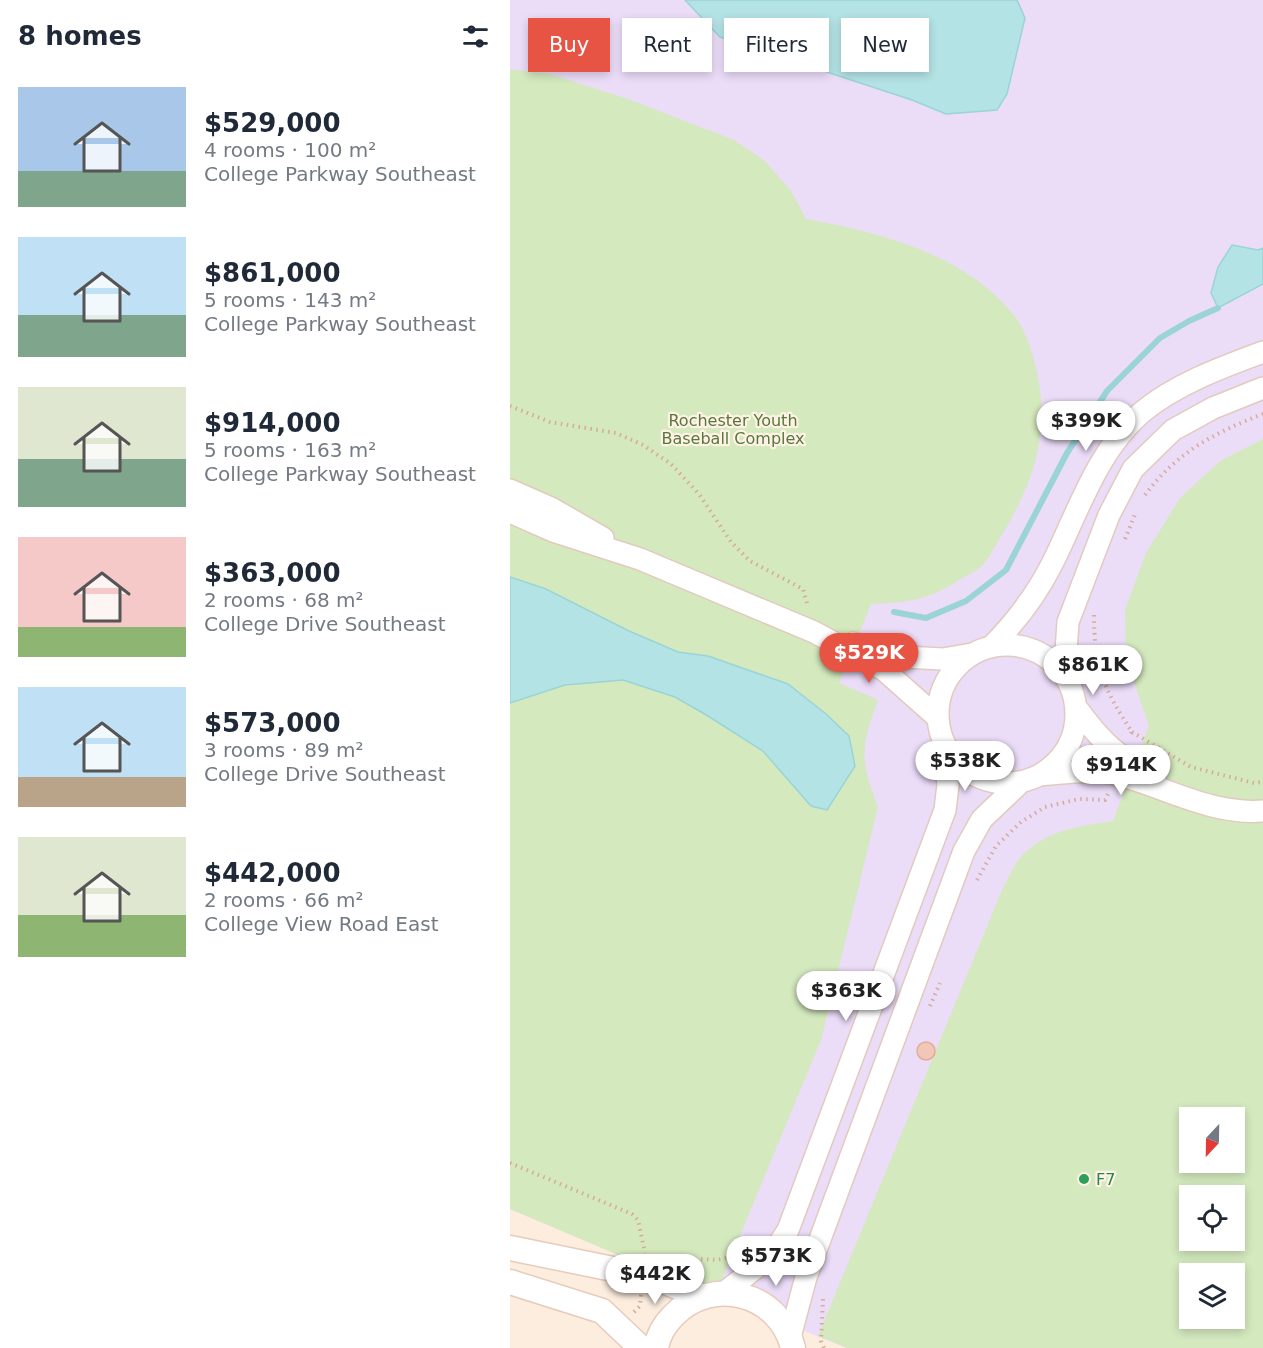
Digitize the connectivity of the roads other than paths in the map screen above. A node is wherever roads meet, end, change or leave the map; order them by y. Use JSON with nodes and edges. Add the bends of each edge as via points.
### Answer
{"nodes":[{"id":1,"x":1263,"y":352,"type":"edge"},
{"id":2,"x":1263,"y":388,"type":"edge"},
{"id":3,"x":510,"y":490,"type":"edge"},
{"id":4,"x":510,"y":512,"type":"edge"},
{"id":5,"x":640,"y":559,"type":"junction"},
{"id":6,"x":814,"y":632,"type":"junction"},
{"id":7,"x":982,"y":650,"type":"junction"},
{"id":8,"x":1069,"y":682,"type":"junction"},
{"id":9,"x":1076,"y":707,"type":"junction"},
{"id":10,"x":938,"y":718,"type":"junction"},
{"id":11,"x":943,"y":741,"type":"junction"},
{"id":12,"x":1120,"y":766,"type":"junction"},
{"id":13,"x":1031,"y":778,"type":"junction"},
{"id":14,"x":1263,"y":811,"type":"edge"},
{"id":15,"x":510,"y":1248,"type":"edge"},
{"id":16,"x":510,"y":1282,"type":"edge"},
{"id":17,"x":725,"y":1292,"type":"junction"},
{"id":18,"x":701,"y":1296,"type":"junction"},
{"id":19,"x":792,"y":1342,"type":"edge"},
{"id":20,"x":641,"y":1348,"type":"edge"},
{"id":21,"x":656,"y":1348,"type":"edge"}],
"edges":[{"from":1,"to":7,"type":"street","via":[[1180,388],[1140,414],[1109,450],[1029,603]]},
{"from":2,"to":8,"type":"street","via":[[1213,408],[1173,430],[1133,469],[1109,515],[1068,622]]},
{"from":3,"to":5,"type":"street","via":[[551,508]]},
{"from":4,"to":5,"type":"street","via":[[553,531]]},
{"from":5,"to":6,"type":"street"},
{"from":6,"to":7,"type":"street","via":[[903,657],[943,659]]},
{"from":6,"to":10,"type":"street","via":[[884,670]]},
{"from":7,"to":8,"type":"street","via":[[1016,645],[1031,649],[1052,662]]},
{"from":7,"to":10,"type":"street","via":[[954,669],[948,678]]},
{"from":8,"to":9,"type":"street"},
{"from":9,"to":12,"type":"street"},
{"from":9,"to":13,"type":"street","via":[[1076,723],[1068,748],[1062,757]]},
{"from":10,"to":11,"type":"street"},
{"from":11,"to":13,"type":"street","via":[[956,761],[975,775],[996,782]]},
{"from":11,"to":17,"type":"street","via":[[948,785],[945,810],[788,1230],[771,1256]]},
{"from":12,"to":13,"type":"street"},
{"from":12,"to":14,"type":"street","via":[[1203,804],[1243,813]]},
{"from":13,"to":19,"type":"street","via":[[982,819],[964,851],[806,1277]]},
{"from":15,"to":18,"type":"main road","via":[[644,1266]]},
{"from":16,"to":20,"type":"main road","via":[[602,1311]]},
{"from":17,"to":18,"type":"main road"},
{"from":17,"to":19,"type":"main road","via":[[764,1305],[780,1319]]},
{"from":18,"to":21,"type":"main road","via":[[666,1323]]}]}
